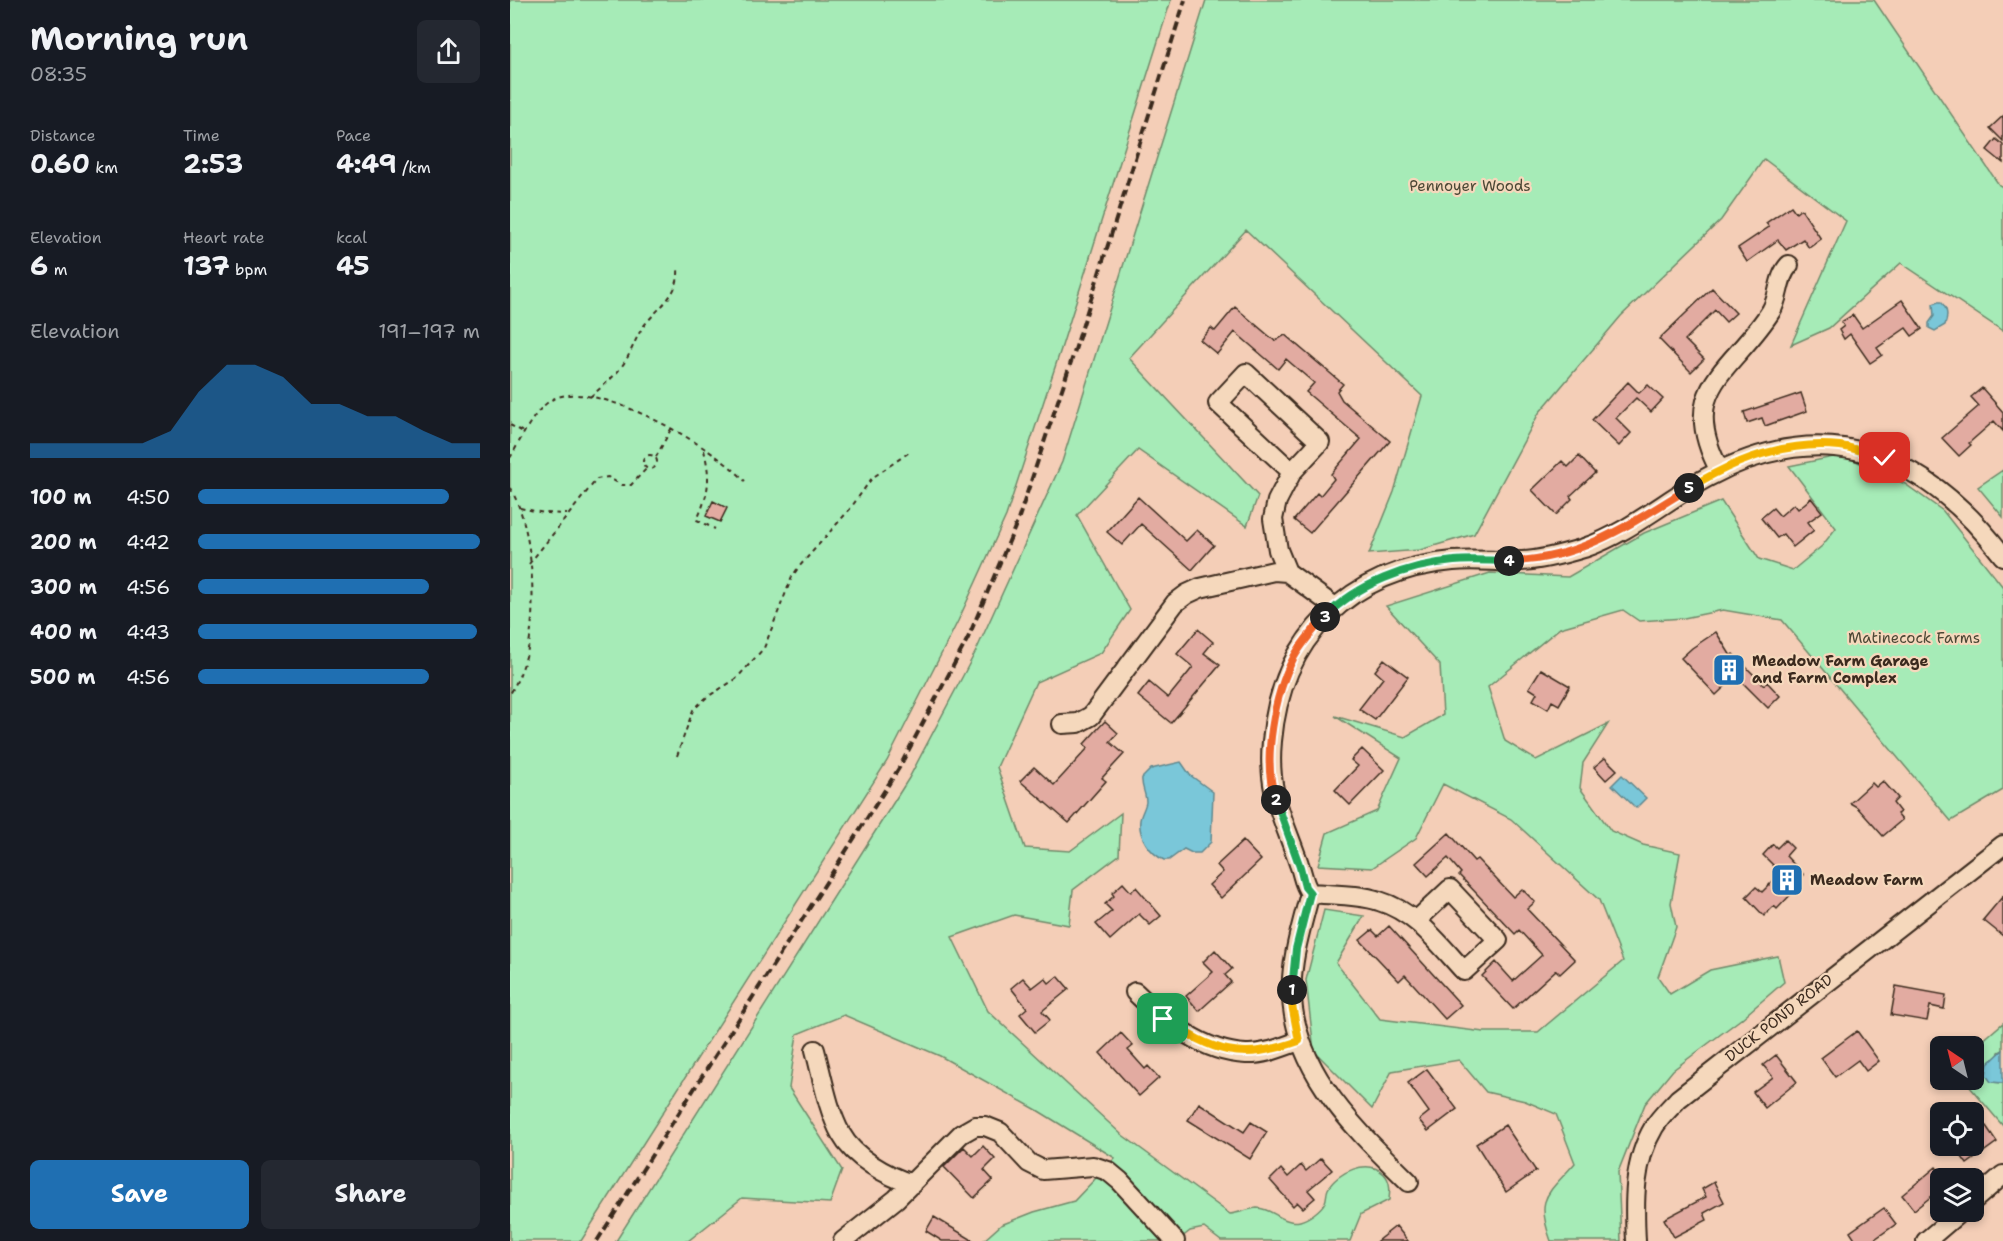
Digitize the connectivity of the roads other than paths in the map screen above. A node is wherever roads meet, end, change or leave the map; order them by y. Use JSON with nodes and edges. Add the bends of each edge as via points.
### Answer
{"nodes":[{"id":1,"x":1789,"y":265,"type":"dead end"},
{"id":2,"x":1720,"y":471,"type":"junction"},
{"id":3,"x":1292,"y":472,"type":"junction"},
{"id":4,"x":2003,"y":556,"type":"edge"},
{"id":5,"x":1287,"y":572,"type":"junction"},
{"id":6,"x":1335,"y":607,"type":"junction"},
{"id":7,"x":1062,"y":724,"type":"dead end"},
{"id":8,"x":2003,"y":845,"type":"edge"},
{"id":9,"x":1310,"y":893,"type":"junction"},
{"id":10,"x":1417,"y":920,"type":"junction"},
{"id":11,"x":1135,"y":992,"type":"dead end"},
{"id":12,"x":1299,"y":1041,"type":"junction"},
{"id":13,"x":815,"y":1050,"type":"dead end"},
{"id":14,"x":2003,"y":1175,"type":"edge"},
{"id":15,"x":1409,"y":1182,"type":"dead end"},
{"id":16,"x":912,"y":1184,"type":"junction"},
{"id":17,"x":1984,"y":1191,"type":"edge"},
{"id":18,"x":1948,"y":1222,"type":"edge"},
{"id":19,"x":843,"y":1241,"type":"edge"},
{"id":20,"x":1176,"y":1241,"type":"edge"},
{"id":21,"x":1636,"y":1241,"type":"edge"},
{"id":22,"x":1926,"y":1241,"type":"edge"}],
"edges":[{"from":1,"to":2,"type":"street","via":[[1781,277],[1773,308],[1726,364],[1706,399],[1704,433]]},
{"from":2,"to":4,"type":"street","via":[[1759,455],[1810,446],[1844,446],[1885,458],[1920,477],[1967,514]]},
{"from":2,"to":6,"type":"street","via":[[1588,546],[1549,558],[1454,561],[1424,566],[1366,587]]},
{"from":3,"to":3,"type":"street","via":[[1218,403],[1246,373],[1320,442]]},
{"from":3,"to":5,"type":"street","via":[[1277,501],[1273,519],[1278,550]]},
{"from":5,"to":6,"type":"street"},
{"from":5,"to":7,"type":"street","via":[[1274,571],[1187,594],[1175,603],[1091,716],[1078,723]]},
{"from":6,"to":9,"type":"street","via":[[1295,656],[1283,682],[1274,719],[1270,763],[1273,793]]},
{"from":8,"to":21,"type":"street","name":"DUCK POND ROAD","via":[[1678,1099],[1655,1125],[1641,1159],[1634,1202]]},
{"from":9,"to":10,"type":"street","via":[[1378,900]]},
{"from":9,"to":12,"type":"street","via":[[1292,978]]},
{"from":10,"to":10,"type":"street","via":[[1464,971],[1498,940],[1450,889]]},
{"from":11,"to":12,"type":"street","via":[[1163,1019],[1218,1048],[1245,1054]]},
{"from":12,"to":15,"type":"street","via":[[1315,1075],[1343,1114]]},
{"from":13,"to":16,"type":"street","via":[[841,1134],[851,1148],[893,1178]]},
{"from":14,"to":17,"type":"street"},
{"from":16,"to":19,"type":"street"},
{"from":16,"to":20,"type":"street","via":[[961,1134],[975,1126],[985,1126],[1000,1132],[1029,1162],[1043,1170],[1093,1166],[1108,1171]]},
{"from":18,"to":22,"type":"street"}]}
